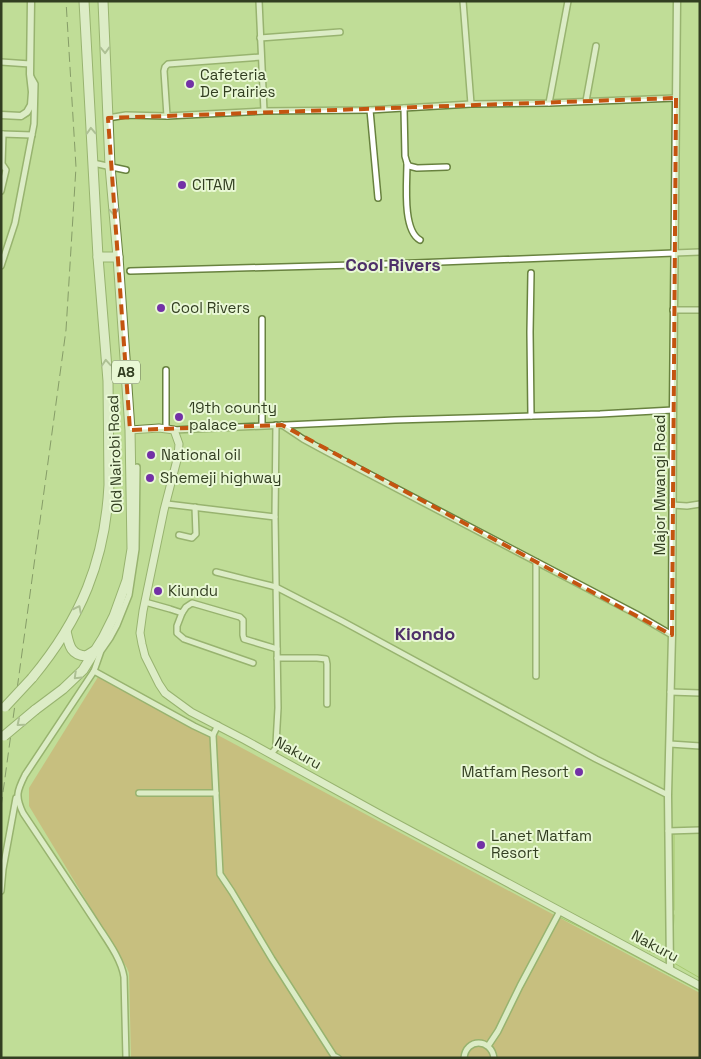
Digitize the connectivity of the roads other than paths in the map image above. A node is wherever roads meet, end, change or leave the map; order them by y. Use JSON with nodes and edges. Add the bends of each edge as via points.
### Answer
{"nodes":[{"id":1,"x":32,"y":1,"type":"edge"},
{"id":2,"x":84,"y":1,"type":"edge"},
{"id":3,"x":103,"y":1,"type":"edge"},
{"id":4,"x":259,"y":1,"type":"edge"},
{"id":5,"x":463,"y":1,"type":"edge"},
{"id":6,"x":568,"y":1,"type":"edge"},
{"id":7,"x":677,"y":1,"type":"edge"},
{"id":8,"x":340,"y":32,"type":"dead end"},
{"id":9,"x":260,"y":38,"type":"junction"},
{"id":10,"x":596,"y":46,"type":"dead end"},
{"id":11,"x":261,"y":57,"type":"junction"},
{"id":12,"x":1,"y":62,"type":"edge"},
{"id":13,"x":30,"y":64,"type":"junction"},
{"id":14,"x":30,"y":74,"type":"junction"},
{"id":15,"x":676,"y":98,"type":"junction"},
{"id":16,"x":586,"y":102,"type":"junction"},
{"id":17,"x":549,"y":103,"type":"junction"},
{"id":18,"x":471,"y":104,"type":"junction"},
{"id":19,"x":404,"y":108,"type":"junction"},
{"id":20,"x":370,"y":110,"type":"junction"},
{"id":21,"x":264,"y":111,"type":"junction"},
{"id":22,"x":1,"y":114,"type":"edge"},
{"id":23,"x":167,"y":116,"type":"junction"},
{"id":24,"x":108,"y":118,"type":"junction"},
{"id":25,"x":2,"y":134,"type":"edge"},
{"id":26,"x":32,"y":135,"type":"junction"},
{"id":27,"x":93,"y":163,"type":"junction"},
{"id":28,"x":407,"y":163,"type":"junction"},
{"id":29,"x":2,"y":164,"type":"edge"},
{"id":30,"x":110,"y":166,"type":"junction"},
{"id":31,"x":447,"y":166,"type":"dead end"},
{"id":32,"x":126,"y":170,"type":"dead end"},
{"id":33,"x":1,"y":191,"type":"edge"},
{"id":34,"x":378,"y":198,"type":"dead end"},
{"id":35,"x":420,"y":240,"type":"dead end"},
{"id":36,"x":674,"y":252,"type":"junction"},
{"id":37,"x":700,"y":252,"type":"edge"},
{"id":38,"x":98,"y":257,"type":"junction"},
{"id":39,"x":118,"y":257,"type":"junction"},
{"id":40,"x":1,"y":266,"type":"edge"},
{"id":41,"x":130,"y":271,"type":"dead end"},
{"id":42,"x":531,"y":273,"type":"dead end"},
{"id":43,"x":673,"y":310,"type":"junction"},
{"id":44,"x":700,"y":310,"type":"edge"},
{"id":45,"x":262,"y":319,"type":"dead end"},
{"id":46,"x":166,"y":370,"type":"dead end"},
{"id":47,"x":672,"y":410,"type":"junction"},
{"id":48,"x":531,"y":416,"type":"junction"},
{"id":49,"x":279,"y":425,"type":"junction"},
{"id":50,"x":262,"y":426,"type":"junction"},
{"id":51,"x":130,"y":430,"type":"junction"},
{"id":52,"x":170,"y":430,"type":"junction"},
{"id":53,"x":137,"y":467,"type":"dead end"},
{"id":54,"x":167,"y":504,"type":"junction"},
{"id":55,"x":700,"y":504,"type":"edge"},
{"id":56,"x":672,"y":505,"type":"junction"},
{"id":57,"x":195,"y":507,"type":"junction"},
{"id":58,"x":275,"y":517,"type":"junction"},
{"id":59,"x":179,"y":534,"type":"dead end"},
{"id":60,"x":536,"y":562,"type":"junction"},
{"id":61,"x":216,"y":572,"type":"dead end"},
{"id":62,"x":276,"y":587,"type":"junction"},
{"id":63,"x":145,"y":602,"type":"junction"},
{"id":64,"x":182,"y":613,"type":"junction"},
{"id":65,"x":66,"y":631,"type":"junction"},
{"id":66,"x":672,"y":635,"type":"junction"},
{"id":67,"x":277,"y":649,"type":"junction"},
{"id":68,"x":94,"y":651,"type":"junction"},
{"id":69,"x":277,"y":658,"type":"junction"},
{"id":70,"x":253,"y":663,"type":"dead end"},
{"id":71,"x":94,"y":671,"type":"junction"},
{"id":72,"x":536,"y":676,"type":"dead end"},
{"id":73,"x":670,"y":692,"type":"junction"},
{"id":74,"x":700,"y":693,"type":"edge"},
{"id":75,"x":327,"y":704,"type":"dead end"},
{"id":76,"x":3,"y":708,"type":"edge"},
{"id":77,"x":218,"y":725,"type":"junction"},
{"id":78,"x":213,"y":734,"type":"junction"},
{"id":79,"x":2,"y":737,"type":"edge"},
{"id":80,"x":670,"y":744,"type":"junction"},
{"id":81,"x":700,"y":746,"type":"edge"},
{"id":82,"x":271,"y":754,"type":"junction"},
{"id":83,"x":139,"y":793,"type":"dead end"},
{"id":84,"x":216,"y":793,"type":"junction"},
{"id":85,"x":17,"y":794,"type":"junction"},
{"id":86,"x":668,"y":795,"type":"junction"},
{"id":87,"x":700,"y":830,"type":"edge"},
{"id":88,"x":668,"y":831,"type":"junction"},
{"id":89,"x":1,"y":892,"type":"edge"},
{"id":90,"x":560,"y":911,"type":"junction"},
{"id":91,"x":670,"y":970,"type":"junction"},
{"id":92,"x":700,"y":986,"type":"edge"},
{"id":93,"x":488,"y":1046,"type":"junction"},
{"id":94,"x":334,"y":1057,"type":"edge"},
{"id":95,"x":126,"y":1058,"type":"edge"},
{"id":96,"x":464,"y":1058,"type":"edge"},
{"id":97,"x":494,"y":1058,"type":"edge"}],
"edges":[{"from":1,"to":13,"type":"street"},
{"from":27,"to":2,"type":"highway","name":"Old Nairobi Road","number":"A8","one_way":true},
{"from":3,"to":24,"type":"highway","name":"Old Nairobi Road","number":"A8","one_way":true},
{"from":4,"to":9,"type":"street"},
{"from":5,"to":18,"type":"street"},
{"from":6,"to":17,"type":"street"},
{"from":7,"to":15,"type":"street","name":"Major Mwangi Road"},
{"from":8,"to":9,"type":"street"},
{"from":9,"to":11,"type":"street"},
{"from":10,"to":16,"type":"street"},
{"from":11,"to":21,"type":"street"},
{"from":11,"to":23,"type":"street","via":[[168,64],[164,71]]},
{"from":12,"to":13,"type":"street"},
{"from":13,"to":14,"type":"street"},
{"from":14,"to":22,"type":"street","via":[[31,105],[27,112],[22,116]]},
{"from":14,"to":26,"type":"street","via":[[35,84]]},
{"from":15,"to":16,"type":"street"},
{"from":15,"to":36,"type":"street","name":"Major Mwangi Road"},
{"from":16,"to":17,"type":"street"},
{"from":17,"to":18,"type":"street"},
{"from":18,"to":19,"type":"street"},
{"from":19,"to":20,"type":"street"},
{"from":19,"to":28,"type":"street"},
{"from":20,"to":21,"type":"street"},
{"from":20,"to":34,"type":"street"},
{"from":21,"to":23,"type":"street"},
{"from":23,"to":24,"type":"street"},
{"from":24,"to":30,"type":"highway","name":"Old Nairobi Road","number":"A8"},
{"from":25,"to":26,"type":"street"},
{"from":25,"to":29,"type":"street"},
{"from":26,"to":40,"type":"street","via":[[15,223]]},
{"from":27,"to":30,"type":"street"},
{"from":27,"to":38,"type":"highway","name":"Old Nairobi Road","number":"A8"},
{"from":28,"to":31,"type":"street","via":[[417,168]]},
{"from":28,"to":35,"type":"street","via":[[408,218],[416,238]]},
{"from":29,"to":33,"type":"street","via":[[6,170]]},
{"from":30,"to":32,"type":"street"},
{"from":30,"to":39,"type":"highway","name":"Old Nairobi Road","number":"A8","one_way":true},
{"from":36,"to":37,"type":"street"},
{"from":36,"to":41,"type":"street"},
{"from":36,"to":43,"type":"street","name":"Major Mwangi Road"},
{"from":38,"to":39,"type":"highway"},
{"from":65,"to":38,"type":"highway","name":"Old Nairobi Road","number":"A8","one_way":true,"via":[[84,598],[95,568],[108,502],[108,381]]},
{"from":39,"to":51,"type":"highway","name":"Old Nairobi Road","number":"A8"},
{"from":42,"to":48,"type":"street"},
{"from":43,"to":44,"type":"street"},
{"from":43,"to":47,"type":"street","name":"Major Mwangi Road"},
{"from":45,"to":50,"type":"street"},
{"from":46,"to":52,"type":"street"},
{"from":47,"to":48,"type":"street"},
{"from":47,"to":56,"type":"street","name":"Major Mwangi Road"},
{"from":48,"to":49,"type":"street"},
{"from":49,"to":50,"type":"street"},
{"from":49,"to":58,"type":"street"},
{"from":49,"to":60,"type":"street"},
{"from":50,"to":52,"type":"street"},
{"from":51,"to":52,"type":"main road"},
{"from":51,"to":68,"type":"highway","name":"Old Nairobi Road","number":"A8","via":[[130,567],[114,616]]},
{"from":52,"to":54,"type":"main road","name":"Nakuru","via":[[179,444]]},
{"from":53,"to":71,"type":"street","via":[[136,549],[129,595]]},
{"from":54,"to":57,"type":"street"},
{"from":54,"to":63,"type":"main road","name":"Nakuru"},
{"from":55,"to":56,"type":"street"},
{"from":56,"to":66,"type":"street","name":"Major Mwangi Road"},
{"from":57,"to":58,"type":"street"},
{"from":57,"to":59,"type":"street","via":[[196,534],[192,538]]},
{"from":58,"to":62,"type":"street"},
{"from":60,"to":66,"type":"street"},
{"from":60,"to":72,"type":"street"},
{"from":61,"to":62,"type":"street"},
{"from":62,"to":67,"type":"street"},
{"from":62,"to":86,"type":"street","via":[[596,760]]},
{"from":63,"to":64,"type":"street"},
{"from":63,"to":77,"type":"main road","name":"Nakuru","via":[[140,633],[159,684],[175,701]]},
{"from":64,"to":67,"type":"street","via":[[192,603],[240,617],[244,639]]},
{"from":64,"to":70,"type":"street","via":[[177,633],[184,639]]},
{"from":65,"to":68,"type":"highway","via":[[71,649],[76,654],[86,656]]},
{"from":65,"to":76,"type":"highway","name":"Old Nairobi Road","number":"A8","bridge":true,"via":[[32,678]]},
{"from":66,"to":73,"type":"street","name":"Major Mwangi Road"},
{"from":67,"to":69,"type":"street"},
{"from":68,"to":79,"type":"highway","name":"Old Nairobi Road","number":"A8","one_way":true,"bridge":true,"via":[[83,670]]},
{"from":69,"to":75,"type":"street","via":[[326,660]]},
{"from":69,"to":82,"type":"street","via":[[276,748]]},
{"from":71,"to":78,"type":"street"},
{"from":71,"to":85,"type":"street"},
{"from":73,"to":74,"type":"street"},
{"from":73,"to":80,"type":"street","name":"Major Mwangi Road"},
{"from":77,"to":78,"type":"street"},
{"from":77,"to":82,"type":"main road","name":"Nakuru"},
{"from":78,"to":84,"type":"street"},
{"from":80,"to":81,"type":"street"},
{"from":80,"to":86,"type":"street","name":"Major Mwangi Road"},
{"from":82,"to":90,"type":"main road","name":"Nakuru"},
{"from":83,"to":84,"type":"street"},
{"from":84,"to":94,"type":"street","via":[[220,874]]},
{"from":85,"to":89,"type":"street"},
{"from":85,"to":95,"type":"street","via":[[23,813],[123,970]]},
{"from":86,"to":88,"type":"street","name":"Major Mwangi Road"},
{"from":87,"to":88,"type":"street"},
{"from":88,"to":91,"type":"street","name":"Major Mwangi Road"},
{"from":90,"to":91,"type":"main road","name":"Nakuru"},
{"from":90,"to":93,"type":"street"},
{"from":91,"to":92,"type":"main road","name":"Nakuru"},
{"from":93,"to":96,"type":"street","via":[[474,1044],[466,1049]]},
{"from":93,"to":97,"type":"street"}]}
